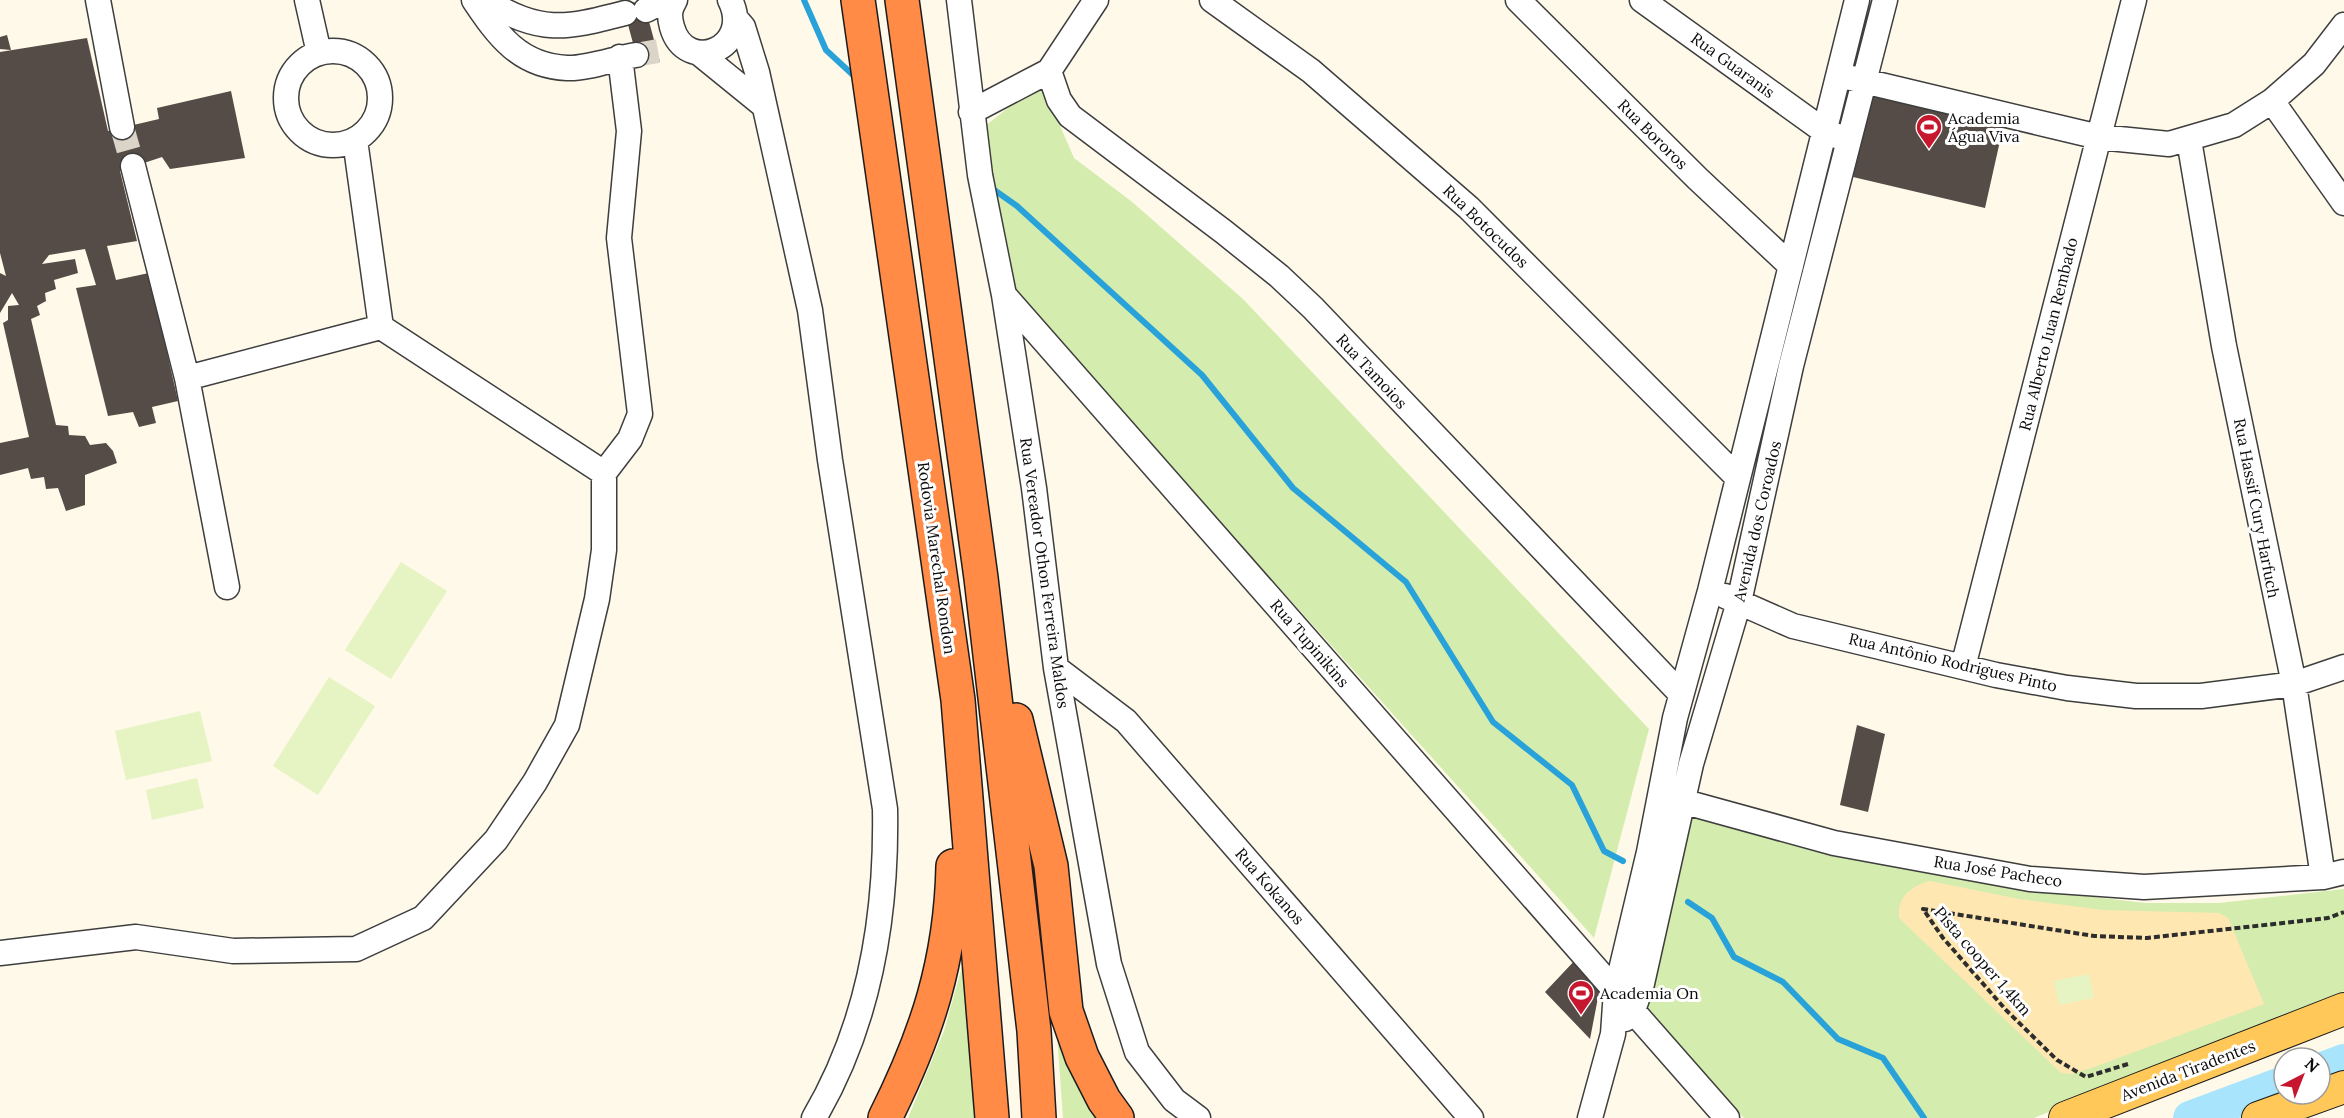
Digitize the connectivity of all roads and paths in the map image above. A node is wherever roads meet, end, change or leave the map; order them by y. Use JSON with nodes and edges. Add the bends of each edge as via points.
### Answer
{"nodes":[{"id":1,"x":98,"y":0,"type":"edge"},
{"id":2,"x":307,"y":0,"type":"edge"},
{"id":3,"x":474,"y":0,"type":"edge"},
{"id":4,"x":485,"y":0,"type":"edge"},
{"id":5,"x":675,"y":0,"type":"edge"},
{"id":6,"x":858,"y":0,"type":"edge"},
{"id":7,"x":903,"y":0,"type":"edge"},
{"id":8,"x":959,"y":0,"type":"edge"},
{"id":9,"x":1096,"y":0,"type":"edge"},
{"id":10,"x":1212,"y":0,"type":"edge"},
{"id":11,"x":1518,"y":0,"type":"edge"},
{"id":12,"x":1642,"y":0,"type":"edge"},
{"id":13,"x":1857,"y":0,"type":"edge"},
{"id":14,"x":1885,"y":0,"type":"edge"},
{"id":15,"x":2134,"y":0,"type":"edge"},
{"id":16,"x":646,"y":8,"type":"edge"},
{"id":17,"x":734,"y":10,"type":"edge"},
{"id":18,"x":2344,"y":27,"type":"edge"},
{"id":19,"x":692,"y":50,"type":"junction"},
{"id":20,"x":319,"y":53,"type":"junction"},
{"id":21,"x":638,"y":54,"type":"junction"},
{"id":22,"x":1049,"y":70,"type":"junction"},
{"id":23,"x":1838,"y":75,"type":"junction"},
{"id":24,"x":1865,"y":82,"type":"junction"},
{"id":25,"x":2272,"y":101,"type":"junction"},
{"id":26,"x":763,"y":105,"type":"junction"},
{"id":27,"x":971,"y":112,"type":"junction"},
{"id":28,"x":122,"y":128,"type":"tunnel mouth"},
{"id":29,"x":1824,"y":130,"type":"junction"},
{"id":30,"x":2099,"y":136,"type":"junction"},
{"id":31,"x":355,"y":140,"type":"junction"},
{"id":32,"x":2189,"y":140,"type":"junction"},
{"id":33,"x":1849,"y":141,"type":"junction"},
{"id":34,"x":133,"y":166,"type":"tunnel mouth"},
{"id":35,"x":2344,"y":203,"type":"edge"},
{"id":36,"x":1791,"y":266,"type":"junction"},
{"id":37,"x":1004,"y":295,"type":"junction"},
{"id":38,"x":381,"y":327,"type":"junction"},
{"id":39,"x":187,"y":378,"type":"junction"},
{"id":40,"x":604,"y":473,"type":"junction"},
{"id":41,"x":1737,"y":477,"type":"junction"},
{"id":42,"x":981,"y":578,"type":"junction"},
{"id":43,"x":227,"y":587,"type":"dead end"},
{"id":44,"x":1710,"y":591,"type":"junction"},
{"id":45,"x":1740,"y":602,"type":"junction"},
{"id":46,"x":2344,"y":667,"type":"edge"},
{"id":47,"x":1056,"y":668,"type":"junction"},
{"id":48,"x":1963,"y":668,"type":"junction"},
{"id":49,"x":2294,"y":684,"type":"junction"},
{"id":50,"x":1682,"y":694,"type":"junction"},
{"id":51,"x":958,"y":700,"type":"junction"},
{"id":52,"x":1659,"y":795,"type":"junction"},
{"id":53,"x":1683,"y":801,"type":"junction"},
{"id":54,"x":2334,"y":874,"type":"edge"},
{"id":55,"x":2344,"y":912,"type":"edge"},
{"id":56,"x":0,"y":953,"type":"edge"},
{"id":57,"x":1616,"y":991,"type":"junction"},
{"id":58,"x":2344,"y":1009,"type":"edge"},
{"id":59,"x":1633,"y":1010,"type":"junction"},
{"id":60,"x":1612,"y":1034,"type":"junction"},
{"id":61,"x":2138,"y":1061,"type":"dead end"},
{"id":62,"x":2344,"y":1087,"type":"edge"},
{"id":63,"x":814,"y":1118,"type":"edge"},
{"id":64,"x":885,"y":1118,"type":"edge"},
{"id":65,"x":992,"y":1118,"type":"edge"},
{"id":66,"x":1040,"y":1118,"type":"edge"},
{"id":67,"x":1117,"y":1118,"type":"edge"},
{"id":68,"x":1198,"y":1118,"type":"edge"},
{"id":69,"x":1471,"y":1118,"type":"edge"},
{"id":70,"x":1590,"y":1118,"type":"edge"},
{"id":71,"x":1727,"y":1118,"type":"edge"},
{"id":72,"x":2065,"y":1118,"type":"edge"},
{"id":73,"x":2258,"y":1118,"type":"edge"}],
"edges":[{"from":1,"to":28,"type":"street"},
{"from":2,"to":20,"type":"street"},
{"from":3,"to":21,"type":"street","via":[[502,40],[537,62],[568,68]]},
{"from":4,"to":16,"type":"street","via":[[514,18],[557,28]]},
{"from":5,"to":19,"type":"street","via":[[669,15],[676,40]]},
{"from":6,"to":51,"type":"highway","name":"Rodovia Marechal Rondon"},
{"from":7,"to":42,"type":"highway"},
{"from":8,"to":27,"type":"street","name":"Rua Vereador Othon Ferreira Maldos"},
{"from":9,"to":22,"type":"street"},
{"from":10,"to":41,"type":"street","name":"Rua Botocudos","via":[[1311,71],[1460,200]]},
{"from":11,"to":36,"type":"street","name":"Rua Bororos"},
{"from":12,"to":29,"type":"street","name":"Rua Guaranis"},
{"from":13,"to":23,"type":"street","name":"Avenida dos Coroados"},
{"from":14,"to":24,"type":"street","name":"Avenida dos Coroados"},
{"from":15,"to":30,"type":"street","name":"Rua Alberto Juan Rembado"},
{"from":17,"to":19,"type":"street","via":[[732,36],[723,46],[712,52]]},
{"from":17,"to":26,"type":"street","via":[[757,72]]},
{"from":18,"to":25,"type":"street","via":[[2314,64]]},
{"from":19,"to":21,"type":"street"},
{"from":19,"to":26,"type":"street"},
{"from":20,"to":31,"type":"street","via":[[351,54],[375,75],[380,90],[376,119]]},
{"from":20,"to":31,"type":"street","via":[[294,72],[287,87],[286,103],[291,118],[311,140],[326,145]]},
{"from":21,"to":40,"type":"street","via":[[619,238],[640,414],[630,439]]},
{"from":22,"to":27,"type":"street"},
{"from":22,"to":50,"type":"street","name":"Rua Tamoios","via":[[1059,100],[1070,116],[1260,261],[1313,308]]},
{"from":23,"to":24,"type":"street"},
{"from":23,"to":29,"type":"street","name":"Avenida dos Coroados"},
{"from":24,"to":30,"type":"street"},
{"from":24,"to":33,"type":"street","name":"Avenida dos Coroados"},
{"from":25,"to":32,"type":"street","via":[[2235,126]]},
{"from":25,"to":35,"type":"street"},
{"from":26,"to":63,"type":"street","via":[[810,310],[885,810],[882,917],[862,1008],[847,1052]]},
{"from":27,"to":37,"type":"street","name":"Rua Vereador Othon Ferreira Maldos"},
{"from":29,"to":33,"type":"street","name":"Rua Guaranis"},
{"from":29,"to":36,"type":"street","name":"Avenida dos Coroados"},
{"from":30,"to":32,"type":"street","via":[[2169,144]]},
{"from":30,"to":48,"type":"street","name":"Rua Alberto Juan Rembado"},
{"from":31,"to":38,"type":"street"},
{"from":32,"to":49,"type":"street","name":"Rua Hassif Cury Harfuch","via":[[2224,346]]},
{"from":33,"to":45,"type":"street","name":"Avenida dos Coroados","via":[[1791,366]]},
{"from":34,"to":39,"type":"street"},
{"from":36,"to":41,"type":"street","name":"Avenida dos Coroados"},
{"from":37,"to":47,"type":"street","name":"Rua Vereador Othon Ferreira Maldos","via":[[1034,488]]},
{"from":37,"to":57,"type":"street","name":"Rua Tupinikins"},
{"from":38,"to":39,"type":"street"},
{"from":38,"to":40,"type":"street"},
{"from":39,"to":43,"type":"street"},
{"from":40,"to":56,"type":"street","via":[[604,550],[597,598],[567,725],[536,782],[496,840],[423,918],[356,949],[233,951],[136,937]]},
{"from":41,"to":44,"type":"street","name":"Avenida dos Coroados"},
{"from":42,"to":66,"type":"highway","via":[[1034,1031]]},
{"from":42,"to":67,"type":"highway","via":[[1051,866],[1066,1011],[1082,1057]]},
{"from":44,"to":45,"type":"street","name":"Rua Antônio Rodrigues Pinto"},
{"from":44,"to":50,"type":"street","name":"Avenida dos Coroados"},
{"from":45,"to":48,"type":"street","name":"Rua Antônio Rodrigues Pinto","via":[[1793,626]]},
{"from":45,"to":53,"type":"street","name":"Avenida dos Coroados"},
{"from":46,"to":49,"type":"street","name":"Rua Antônio Rodrigues Pinto"},
{"from":47,"to":68,"type":"street","name":"Rua Vereador Othon Ferreira Maldos","via":[[1109,964],[1137,1052],[1174,1100]]},
{"from":47,"to":69,"type":"street","name":"Rua Kokanos","via":[[1126,721]]},
{"from":48,"to":49,"type":"street","name":"Rua Antônio Rodrigues Pinto","via":[[2067,688],[2136,696],[2201,696]]},
{"from":49,"to":54,"type":"street","name":"Rua Hassif Cury Harfuch"},
{"from":50,"to":52,"type":"street","name":"Avenida dos Coroados"},
{"from":51,"to":64,"type":"highway","via":[[952,909],[939,985],[915,1058]]},
{"from":51,"to":65,"type":"highway","name":"Rodovia Marechal Rondon"},
{"from":52,"to":53,"type":"street","name":"Rua José Pacheco"},
{"from":52,"to":57,"type":"street","name":"Avenida dos Coroados"},
{"from":53,"to":54,"type":"street","name":"Rua José Pacheco","via":[[1834,843],[2030,879],[2144,887]]},
{"from":53,"to":59,"type":"street","name":"Avenida dos Coroados"},
{"from":55,"to":61,"type":"path","name":"Pista cooper 1,4km","via":[[2328,918],[2147,938],[2094,936],[1923,909],[2006,1010],[2057,1060],[2086,1077]]},
{"from":57,"to":59,"type":"street","name":"Rua Tupinikins"},
{"from":57,"to":60,"type":"street","name":"Avenida dos Coroados"},
{"from":58,"to":72,"type":"main road","name":"Avenida Tiradentes"},
{"from":59,"to":60,"type":"street","name":"Avenida dos Coroados"},
{"from":59,"to":71,"type":"street","name":"Rua Tupinikins"},
{"from":60,"to":70,"type":"street","name":"Avenida dos Coroados"},
{"from":62,"to":73,"type":"main road"}]}
